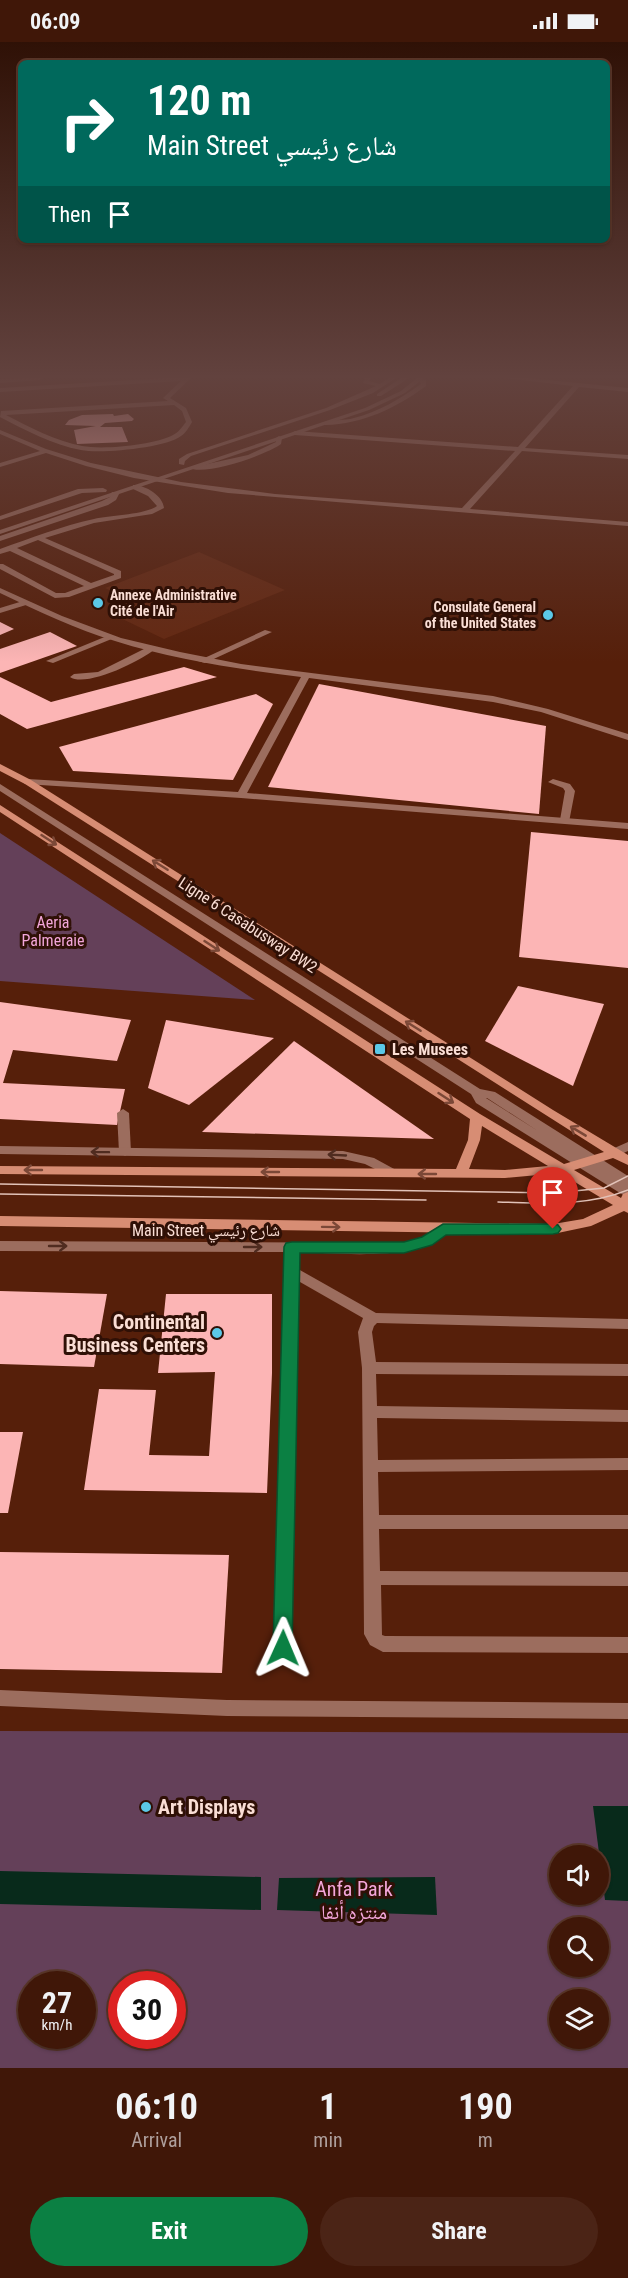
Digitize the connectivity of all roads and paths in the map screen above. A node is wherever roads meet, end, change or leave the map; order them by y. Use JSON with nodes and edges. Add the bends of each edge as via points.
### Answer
{"nodes":[{"id":1,"x":126,"y":473,"type":"edge"},
{"id":2,"x":156,"y":473,"type":"edge"},
{"id":3,"x":179,"y":473,"type":"edge"},
{"id":4,"x":500,"y":473,"type":"edge"},
{"id":5,"x":142,"y":477,"type":"junction"},
{"id":6,"x":157,"y":480,"type":"junction"},
{"id":7,"x":136,"y":487,"type":"junction"},
{"id":8,"x":103,"y":490,"type":"junction"},
{"id":9,"x":115,"y":494,"type":"junction"},
{"id":10,"x":465,"y":510,"type":"junction"},
{"id":11,"x":0,"y":518,"type":"edge"},
{"id":12,"x":0,"y":524,"type":"edge"},
{"id":13,"x":628,"y":524,"type":"edge"},
{"id":14,"x":0,"y":532,"type":"edge"},
{"id":15,"x":39,"y":538,"type":"junction"},
{"id":16,"x":0,"y":539,"type":"edge"},
{"id":17,"x":10,"y":548,"type":"junction"},
{"id":18,"x":0,"y":552,"type":"edge"},
{"id":19,"x":0,"y":566,"type":"edge"},
{"id":20,"x":91,"y":586,"type":"junction"},
{"id":21,"x":0,"y":590,"type":"edge"},
{"id":22,"x":23,"y":603,"type":"junction"},
{"id":23,"x":0,"y":611,"type":"edge"},
{"id":24,"x":268,"y":632,"type":"dead end"},
{"id":25,"x":110,"y":638,"type":"junction"},
{"id":26,"x":151,"y":649,"type":"junction"},
{"id":27,"x":50,"y":661,"type":"dead end"},
{"id":28,"x":202,"y":661,"type":"junction"},
{"id":29,"x":306,"y":676,"type":"junction"},
{"id":30,"x":74,"y":677,"type":"dead end"},
{"id":31,"x":628,"y":737,"type":"edge"},
{"id":32,"x":0,"y":766,"type":"edge"},
{"id":33,"x":28,"y":782,"type":"junction"},
{"id":34,"x":553,"y":782,"type":"dead end"},
{"id":35,"x":0,"y":787,"type":"edge"},
{"id":36,"x":242,"y":795,"type":"junction"},
{"id":37,"x":0,"y":808,"type":"edge"},
{"id":38,"x":565,"y":820,"type":"junction"},
{"id":39,"x":628,"y":826,"type":"edge"},
{"id":40,"x":123,"y":1113,"type":"dead end"},
{"id":41,"x":476,"y":1117,"type":"junction"},
{"id":42,"x":628,"y":1146,"type":"edge"},
{"id":43,"x":0,"y":1150,"type":"edge"},
{"id":44,"x":124,"y":1152,"type":"junction"},
{"id":45,"x":615,"y":1154,"type":"junction"},
{"id":46,"x":628,"y":1161,"type":"edge"},
{"id":47,"x":587,"y":1162,"type":"junction"},
{"id":48,"x":561,"y":1168,"type":"junction"},
{"id":49,"x":0,"y":1170,"type":"edge"},
{"id":50,"x":391,"y":1173,"type":"junction"},
{"id":51,"x":461,"y":1174,"type":"junction"},
{"id":52,"x":628,"y":1182,"type":"edge"},
{"id":53,"x":627,"y":1201,"type":"edge"},
{"id":54,"x":0,"y":1221,"type":"edge"},
{"id":55,"x":443,"y":1229,"type":"junction"},
{"id":56,"x":0,"y":1246,"type":"edge"},
{"id":57,"x":292,"y":1247,"type":"junction"},
{"id":58,"x":291,"y":1270,"type":"junction"},
{"id":59,"x":374,"y":1318,"type":"junction"},
{"id":60,"x":628,"y":1324,"type":"edge"},
{"id":61,"x":369,"y":1368,"type":"junction"},
{"id":62,"x":628,"y":1370,"type":"edge"},
{"id":63,"x":370,"y":1412,"type":"junction"},
{"id":64,"x":628,"y":1416,"type":"edge"},
{"id":65,"x":628,"y":1464,"type":"edge"},
{"id":66,"x":371,"y":1466,"type":"junction"},
{"id":67,"x":373,"y":1522,"type":"junction"},
{"id":68,"x":628,"y":1522,"type":"edge"},
{"id":69,"x":371,"y":1578,"type":"junction"},
{"id":70,"x":628,"y":1579,"type":"edge"},
{"id":71,"x":628,"y":1645,"type":"edge"},
{"id":72,"x":283,"y":1648,"type":"dead end"},
{"id":73,"x":0,"y":1698,"type":"edge"},
{"id":74,"x":628,"y":1712,"type":"edge"}],
"edges":[{"from":1,"to":5,"type":"street"},
{"from":2,"to":5,"type":"street"},
{"from":3,"to":6,"type":"street"},
{"from":4,"to":10,"type":"street"},
{"from":5,"to":6,"type":"street"},
{"from":5,"to":8,"type":"street"},
{"from":6,"to":7,"type":"street"},
{"from":6,"to":10,"type":"street","via":[[282,496]]},
{"from":7,"to":9,"type":"street"},
{"from":7,"to":15,"type":"street","via":[[161,506],[150,513],[105,518]]},
{"from":8,"to":11,"type":"street","via":[[81,491]]},
{"from":8,"to":12,"type":"street"},
{"from":9,"to":14,"type":"street"},
{"from":9,"to":16,"type":"street","via":[[105,503]]},
{"from":10,"to":13,"type":"street"},
{"from":15,"to":17,"type":"street"},
{"from":15,"to":20,"type":"street","via":[[118,573]]},
{"from":17,"to":18,"type":"street"},
{"from":17,"to":20,"type":"street"},
{"from":19,"to":20,"type":"street","via":[[55,596]]},
{"from":21,"to":22,"type":"street"},
{"from":22,"to":23,"type":"street"},
{"from":22,"to":25,"type":"street"},
{"from":24,"to":28,"type":"street"},
{"from":25,"to":26,"type":"street"},
{"from":25,"to":27,"type":"street"},
{"from":26,"to":28,"type":"street"},
{"from":26,"to":30,"type":"street","via":[[100,674]]},
{"from":28,"to":29,"type":"street"},
{"from":29,"to":31,"type":"street","via":[[495,699]]},
{"from":29,"to":36,"type":"street"},
{"from":32,"to":33,"type":"main road"},
{"from":33,"to":36,"type":"street"},
{"from":45,"to":33,"type":"main road","one_way":true},
{"from":34,"to":38,"type":"street","via":[[569,788]]},
{"from":35,"to":47,"type":"street","name":"Ligne 6 Casabusway BW2","via":[[476,1092],[480,1100]]},
{"from":36,"to":38,"type":"street"},
{"from":37,"to":41,"type":"main road","one_way":true},
{"from":38,"to":39,"type":"street"},
{"from":40,"to":44,"type":"street"},
{"from":41,"to":48,"type":"main road"},
{"from":41,"to":51,"type":"main road","via":[[473,1146]]},
{"from":42,"to":45,"type":"street"},
{"from":44,"to":43,"type":"street","one_way":true},
{"from":50,"to":44,"type":"street","one_way":true,"via":[[369,1161],[343,1155]]},
{"from":45,"to":46,"type":"main road"},
{"from":45,"to":47,"type":"main road"},
{"from":47,"to":48,"type":"main road"},
{"from":47,"to":52,"type":"street","name":"Ligne 6 Casabusway BW2"},
{"from":47,"to":53,"type":"street","name":"Ligne 6 Casabusway BW2"},
{"from":48,"to":51,"type":"main road"},
{"from":48,"to":53,"type":"main road"},
{"from":50,"to":49,"type":"main road","one_way":true},
{"from":51,"to":50,"type":"main road","one_way":true},
{"from":53,"to":55,"type":"main road","name":"Main Street شارع رئيسي","via":[[586,1223],[553,1229]]},
{"from":54,"to":55,"type":"main road","name":"Main Street شارع رئيسي","one_way":true},
{"from":55,"to":57,"type":"street","name":"Main Street شارع رئيسي","via":[[427,1241],[404,1248]]},
{"from":56,"to":57,"type":"street","name":"Main Street شارع رئيسي","one_way":true},
{"from":57,"to":58,"type":"street"},
{"from":58,"to":59,"type":"street"},
{"from":58,"to":72,"type":"street"},
{"from":59,"to":60,"type":"street"},
{"from":59,"to":61,"type":"street","via":[[367,1323],[365,1332]]},
{"from":61,"to":62,"type":"street"},
{"from":61,"to":63,"type":"street"},
{"from":63,"to":64,"type":"street"},
{"from":63,"to":66,"type":"street"},
{"from":65,"to":66,"type":"street"},
{"from":66,"to":67,"type":"street"},
{"from":67,"to":68,"type":"street"},
{"from":67,"to":69,"type":"street"},
{"from":69,"to":70,"type":"street"},
{"from":69,"to":71,"type":"street","via":[[373,1634],[383,1644]]},
{"from":73,"to":74,"type":"street","via":[[227,1708]]}]}
